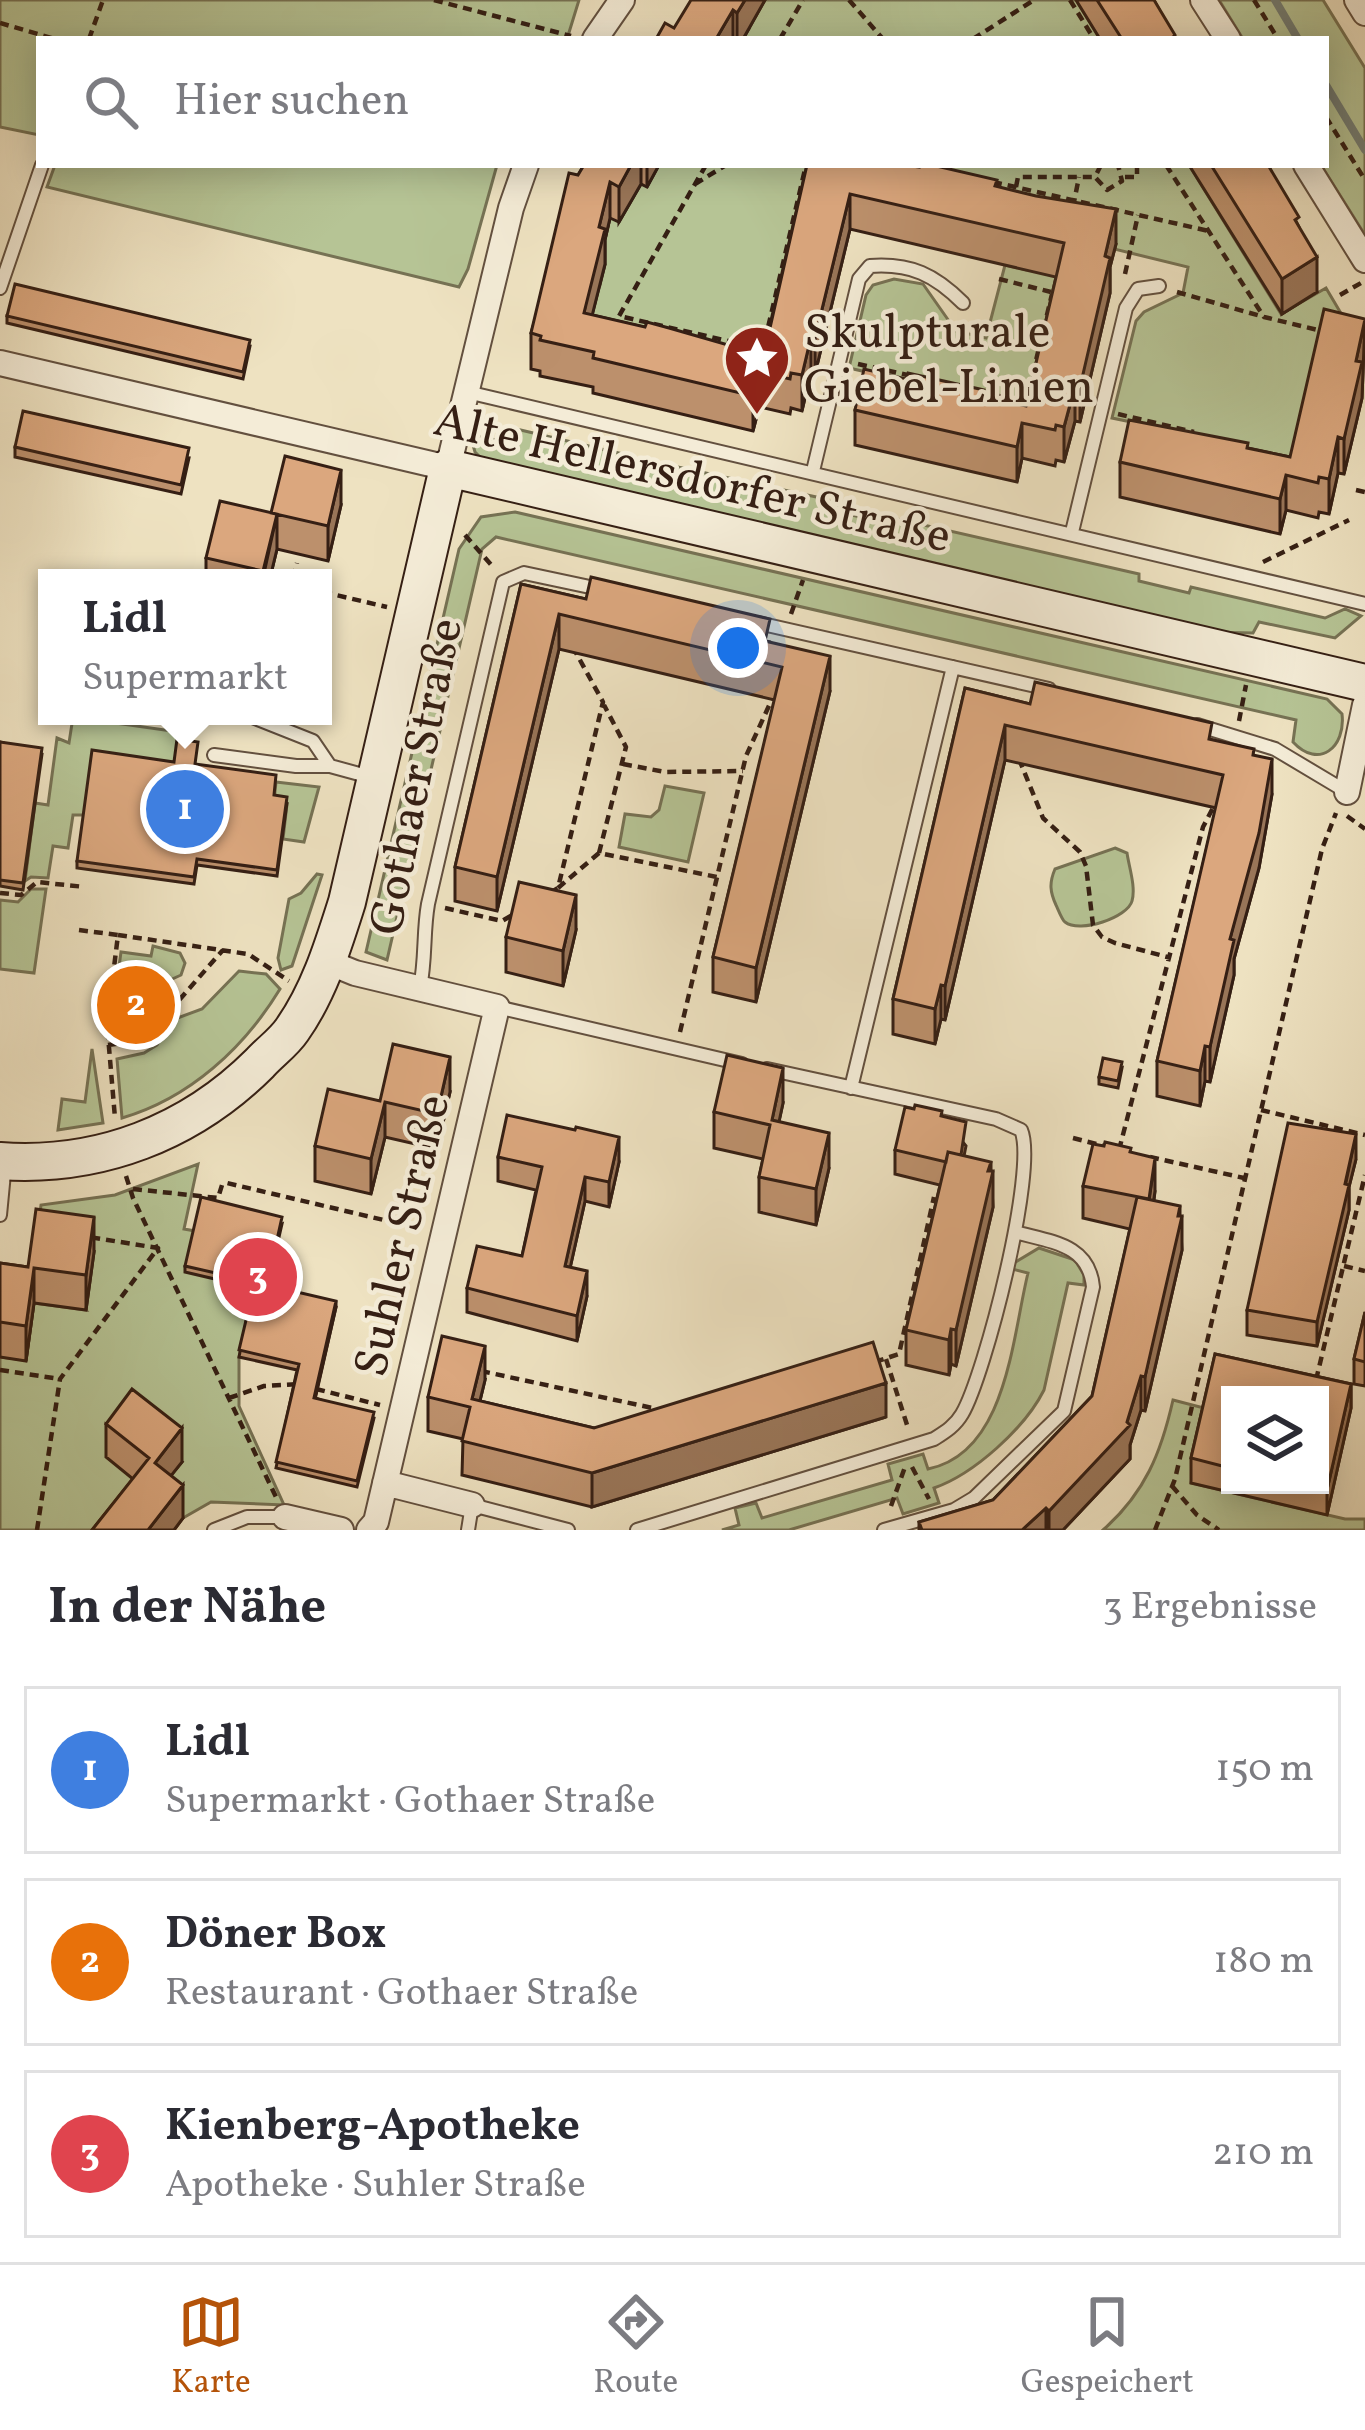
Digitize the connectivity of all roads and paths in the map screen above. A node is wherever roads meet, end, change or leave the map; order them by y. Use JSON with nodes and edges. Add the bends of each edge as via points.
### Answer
{"nodes":[{"id":1,"x":103,"y":0,"type":"edge"},
{"id":2,"x":434,"y":0,"type":"edge"},
{"id":3,"x":622,"y":0,"type":"edge"},
{"id":4,"x":803,"y":0,"type":"edge"},
{"id":5,"x":849,"y":0,"type":"edge"},
{"id":6,"x":1034,"y":0,"type":"edge"},
{"id":7,"x":1070,"y":0,"type":"edge"},
{"id":8,"x":1203,"y":0,"type":"edge"},
{"id":9,"x":1254,"y":0,"type":"edge"},
{"id":10,"x":1357,"y":0,"type":"edge"},
{"id":11,"x":1365,"y":13,"type":"edge"},
{"id":12,"x":0,"y":23,"type":"edge"},
{"id":13,"x":989,"y":29,"type":"junction"},
{"id":14,"x":45,"y":36,"type":"edge"},
{"id":15,"x":89,"y":36,"type":"edge"},
{"id":16,"x":571,"y":36,"type":"edge"},
{"id":17,"x":597,"y":36,"type":"edge"},
{"id":18,"x":782,"y":36,"type":"edge"},
{"id":19,"x":880,"y":36,"type":"edge"},
{"id":20,"x":978,"y":36,"type":"edge"},
{"id":21,"x":988,"y":36,"type":"edge"},
{"id":22,"x":1092,"y":36,"type":"edge"},
{"id":23,"x":1226,"y":36,"type":"edge"},
{"id":24,"x":1276,"y":36,"type":"edge"},
{"id":25,"x":1329,"y":122,"type":"edge"},
{"id":26,"x":41,"y":168,"type":"edge"},
{"id":27,"x":525,"y":168,"type":"edge"},
{"id":28,"x":704,"y":168,"type":"edge"},
{"id":29,"x":721,"y":168,"type":"edge"},
{"id":30,"x":805,"y":168,"type":"edge"},
{"id":31,"x":1100,"y":168,"type":"edge"},
{"id":32,"x":1119,"y":168,"type":"edge"},
{"id":33,"x":1137,"y":168,"type":"edge"},
{"id":34,"x":1168,"y":168,"type":"edge"},
{"id":35,"x":1308,"y":168,"type":"edge"},
{"id":36,"x":1079,"y":177,"type":"junction"},
{"id":37,"x":1095,"y":177,"type":"junction"},
{"id":38,"x":1123,"y":177,"type":"junction"},
{"id":39,"x":976,"y":178,"type":"edge"},
{"id":40,"x":1365,"y":180,"type":"edge"},
{"id":41,"x":695,"y":184,"type":"junction"},
{"id":42,"x":1016,"y":187,"type":"junction"},
{"id":43,"x":1074,"y":200,"type":"junction"},
{"id":44,"x":1138,"y":215,"type":"junction"},
{"id":45,"x":1069,"y":224,"type":"edge"},
{"id":46,"x":1209,"y":231,"type":"junction"},
{"id":47,"x":1365,"y":260,"type":"edge"},
{"id":48,"x":1125,"y":275,"type":"dead end"},
{"id":49,"x":999,"y":279,"type":"dead end"},
{"id":50,"x":1365,"y":281,"type":"edge"},
{"id":51,"x":1159,"y":286,"type":"joint"},
{"id":52,"x":0,"y":289,"type":"edge"},
{"id":53,"x":1340,"y":296,"type":"dead end"},
{"id":54,"x":963,"y":302,"type":"dead end"},
{"id":55,"x":1264,"y":317,"type":"junction"},
{"id":56,"x":1325,"y":331,"type":"edge"},
{"id":57,"x":840,"y":359,"type":"junction"},
{"id":58,"x":0,"y":363,"type":"edge"},
{"id":59,"x":933,"y":380,"type":"edge"},
{"id":60,"x":979,"y":391,"type":"edge"},
{"id":61,"x":466,"y":392,"type":"junction"},
{"id":62,"x":1101,"y":409,"type":"junction"},
{"id":63,"x":1204,"y":435,"type":"edge"},
{"id":64,"x":448,"y":468,"type":"junction"},
{"id":65,"x":813,"y":471,"type":"junction"},
{"id":66,"x":1356,"y":490,"type":"dead end"},
{"id":67,"x":1365,"y":492,"type":"edge"},
{"id":68,"x":1349,"y":520,"type":"dead end"},
{"id":69,"x":459,"y":529,"type":"dead end"},
{"id":70,"x":1072,"y":532,"type":"junction"},
{"id":71,"x":297,"y":563,"type":"dead end"},
{"id":72,"x":1259,"y":564,"type":"dead end"},
{"id":73,"x":295,"y":569,"type":"edge"},
{"id":74,"x":502,"y":582,"type":"junction"},
{"id":75,"x":608,"y":591,"type":"edge"},
{"id":76,"x":332,"y":594,"type":"edge"},
{"id":77,"x":1365,"y":604,"type":"edge"},
{"id":78,"x":391,"y":608,"type":"dead end"},
{"id":79,"x":744,"y":620,"type":"edge"},
{"id":80,"x":573,"y":648,"type":"edge"},
{"id":81,"x":953,"y":667,"type":"junction"},
{"id":82,"x":1248,"y":676,"type":"dead end"},
{"id":83,"x":1365,"y":683,"type":"edge"},
{"id":84,"x":1062,"y":693,"type":"edge"},
{"id":85,"x":774,"y":694,"type":"edge"},
{"id":86,"x":603,"y":702,"type":"junction"},
{"id":87,"x":1365,"y":705,"type":"edge"},
{"id":88,"x":1171,"y":719,"type":"edge"},
{"id":89,"x":273,"y":725,"type":"edge"},
{"id":90,"x":1238,"y":725,"type":"dead end"},
{"id":91,"x":1019,"y":752,"type":"edge"},
{"id":92,"x":214,"y":755,"type":"dead end"},
{"id":93,"x":621,"y":764,"type":"junction"},
{"id":94,"x":330,"y":766,"type":"junction"},
{"id":95,"x":742,"y":771,"type":"junction"},
{"id":96,"x":376,"y":778,"type":"junction"},
{"id":97,"x":1347,"y":792,"type":"joint"},
{"id":98,"x":1217,"y":800,"type":"edge"},
{"id":99,"x":1365,"y":830,"type":"edge"},
{"id":100,"x":599,"y":853,"type":"junction"},
{"id":101,"x":717,"y":877,"type":"junction"},
{"id":102,"x":85,"y":887,"type":"dead end"},
{"id":103,"x":558,"y":888,"type":"junction"},
{"id":104,"x":0,"y":893,"type":"edge"},
{"id":105,"x":539,"y":899,"type":"edge"},
{"id":106,"x":428,"y":904,"type":"junction"},
{"id":107,"x":520,"y":910,"type":"edge"},
{"id":108,"x":79,"y":930,"type":"dead end"},
{"id":109,"x":118,"y":935,"type":"junction"},
{"id":110,"x":223,"y":950,"type":"junction"},
{"id":111,"x":1171,"y":958,"type":"junction"},
{"id":112,"x":320,"y":978,"type":"junction"},
{"id":113,"x":420,"y":988,"type":"junction"},
{"id":114,"x":497,"y":1007,"type":"junction"},
{"id":115,"x":108,"y":1045,"type":"junction"},
{"id":116,"x":675,"y":1049,"type":"junction"},
{"id":117,"x":851,"y":1088,"type":"junction"},
{"id":118,"x":1261,"y":1110,"type":"junction"},
{"id":119,"x":116,"y":1125,"type":"dead end"},
{"id":120,"x":1365,"y":1136,"type":"edge"},
{"id":121,"x":1072,"y":1138,"type":"dead end"},
{"id":122,"x":1118,"y":1150,"type":"junction"},
{"id":123,"x":1131,"y":1153,"type":"edge"},
{"id":124,"x":1143,"y":1156,"type":"edge"},
{"id":125,"x":3,"y":1161,"type":"edge"},
{"id":126,"x":1365,"y":1175,"type":"edge"},
{"id":127,"x":127,"y":1176,"type":"dead end"},
{"id":128,"x":1244,"y":1178,"type":"junction"},
{"id":129,"x":130,"y":1189,"type":"junction"},
{"id":130,"x":934,"y":1197,"type":"edge"},
{"id":131,"x":0,"y":1215,"type":"edge"},
{"id":132,"x":388,"y":1221,"type":"dead end"},
{"id":133,"x":1015,"y":1232,"type":"junction"},
{"id":134,"x":88,"y":1237,"type":"edge"},
{"id":135,"x":158,"y":1248,"type":"junction"},
{"id":136,"x":1344,"y":1266,"type":"junction"},
{"id":137,"x":1365,"y":1271,"type":"edge"},
{"id":138,"x":886,"y":1358,"type":"junction"},
{"id":139,"x":865,"y":1365,"type":"edge"},
{"id":140,"x":460,"y":1366,"type":"edge"},
{"id":141,"x":0,"y":1370,"type":"edge"},
{"id":142,"x":60,"y":1379,"type":"junction"},
{"id":143,"x":1315,"y":1386,"type":"edge"},
{"id":144,"x":230,"y":1398,"type":"junction"},
{"id":145,"x":401,"y":1411,"type":"junction"},
{"id":146,"x":669,"y":1412,"type":"edge"},
{"id":147,"x":906,"y":1420,"type":"dead end"},
{"id":148,"x":386,"y":1483,"type":"junction"},
{"id":149,"x":1172,"y":1486,"type":"junction"},
{"id":150,"x":936,"y":1515,"type":"junction"},
{"id":151,"x":285,"y":1517,"type":"junction"},
{"id":152,"x":470,"y":1517,"type":"edge"},
{"id":153,"x":887,"y":1529,"type":"edge"},
{"id":154,"x":37,"y":1530,"type":"edge"},
{"id":155,"x":214,"y":1530,"type":"edge"},
{"id":156,"x":341,"y":1530,"type":"edge"},
{"id":157,"x":369,"y":1530,"type":"edge"},
{"id":158,"x":568,"y":1530,"type":"edge"},
{"id":159,"x":637,"y":1530,"type":"edge"},
{"id":160,"x":1155,"y":1530,"type":"edge"},
{"id":161,"x":1219,"y":1530,"type":"edge"}],
"edges":[{"from":1,"to":15,"type":"path"},
{"from":2,"to":16,"type":"path"},
{"from":3,"to":17,"type":"street"},
{"from":4,"to":18,"type":"path"},
{"from":5,"to":19,"type":"path"},
{"from":6,"to":13,"type":"path"},
{"from":7,"to":22,"type":"path"},
{"from":8,"to":23,"type":"street"},
{"from":9,"to":24,"type":"path"},
{"from":10,"to":11,"type":"street"},
{"from":12,"to":14,"type":"path"},
{"from":13,"to":20,"type":"path"},
{"from":13,"to":21,"type":"path"},
{"from":25,"to":40,"type":"path"},
{"from":26,"to":52,"type":"lane"},
{"from":27,"to":61,"type":"street"},
{"from":28,"to":41,"type":"path"},
{"from":29,"to":41,"type":"path"},
{"from":30,"to":41,"type":"path","via":[[763,350],[619,316]]},
{"from":31,"to":37,"type":"path"},
{"from":32,"to":38,"type":"path"},
{"from":33,"to":38,"type":"path","via":[[1137,177]]},
{"from":34,"to":46,"type":"path"},
{"from":35,"to":47,"type":"street"},
{"from":36,"to":37,"type":"path"},
{"from":36,"to":42,"type":"path","via":[[1018,177]]},
{"from":36,"to":43,"type":"path"},
{"from":37,"to":38,"type":"path","via":[[1112,190]]},
{"from":39,"to":42,"type":"path"},
{"from":42,"to":43,"type":"path"},
{"from":43,"to":44,"type":"path"},
{"from":43,"to":45,"type":"path"},
{"from":44,"to":46,"type":"path"},
{"from":44,"to":48,"type":"path"},
{"from":46,"to":55,"type":"path"},
{"from":49,"to":60,"type":"path","via":[[1053,292],[1026,402]]},
{"from":50,"to":53,"type":"path"},
{"from":51,"to":55,"type":"path"},
{"from":51,"to":62,"type":"lane","via":[[1138,289],[1126,308]]},
{"from":54,"to":57,"type":"lane","name":"Alte Hellersdorfer Straße","via":[[936,276],[870,266],[859,279]]},
{"from":55,"to":56,"type":"path"},
{"from":57,"to":59,"type":"path"},
{"from":57,"to":65,"type":"lane","name":"Alte Hellersdorfer Straße"},
{"from":58,"to":64,"type":"street","name":"Alte Hellersdorfer Straße"},
{"from":61,"to":64,"type":"street"},
{"from":61,"to":65,"type":"lane","name":"Alte Hellersdorfer Straße"},
{"from":62,"to":63,"type":"path"},
{"from":62,"to":70,"type":"lane"},
{"from":64,"to":83,"type":"street","name":"Alte Hellersdorfer Straße"},
{"from":64,"to":96,"type":"street","name":"Gothaer Straße"},
{"from":65,"to":70,"type":"lane","name":"Alte Hellersdorfer Straße"},
{"from":66,"to":67,"type":"path"},
{"from":68,"to":72,"type":"path"},
{"from":69,"to":74,"type":"path"},
{"from":70,"to":77,"type":"lane","name":"Alte Hellersdorfer Straße"},
{"from":71,"to":73,"type":"path"},
{"from":74,"to":75,"type":"lane","via":[[524,573]]},
{"from":74,"to":106,"type":"lane","name":"Gothaer Straße"},
{"from":76,"to":78,"type":"path"},
{"from":79,"to":81,"type":"lane"},
{"from":80,"to":86,"type":"path"},
{"from":81,"to":84,"type":"lane"},
{"from":81,"to":117,"type":"lane"},
{"from":82,"to":90,"type":"path"},
{"from":85,"to":95,"type":"path"},
{"from":86,"to":93,"type":"path","via":[[626,747]]},
{"from":86,"to":103,"type":"path"},
{"from":87,"to":97,"type":"street"},
{"from":88,"to":97,"type":"lane","via":[[1275,749]]},
{"from":89,"to":94,"type":"lane","via":[[313,741]]},
{"from":91,"to":111,"type":"path","via":[[1043,818],[1086,866],[1093,926],[1115,944]]},
{"from":92,"to":94,"type":"lane"},
{"from":93,"to":95,"type":"path"},
{"from":93,"to":100,"type":"path"},
{"from":94,"to":96,"type":"lane"},
{"from":95,"to":101,"type":"path"},
{"from":96,"to":112,"type":"street","name":"Gothaer Straße"},
{"from":98,"to":111,"type":"path"},
{"from":99,"to":118,"type":"path","via":[[1338,809]]},
{"from":100,"to":101,"type":"path"},
{"from":100,"to":103,"type":"path"},
{"from":101,"to":116,"type":"path"},
{"from":102,"to":104,"type":"path","via":[[37,882],[21,895]]},
{"from":103,"to":105,"type":"path"},
{"from":106,"to":107,"type":"path","via":[[502,921]]},
{"from":106,"to":113,"type":"lane","name":"Gothaer Straße"},
{"from":108,"to":109,"type":"path"},
{"from":109,"to":110,"type":"path"},
{"from":109,"to":115,"type":"path"},
{"from":110,"to":112,"type":"path"},
{"from":110,"to":115,"type":"path","via":[[144,1040]]},
{"from":111,"to":122,"type":"path"},
{"from":112,"to":113,"type":"street","via":[[355,973]]},
{"from":112,"to":125,"type":"street","name":"Gothaer Straße","via":[[292,1031],[192,1119],[119,1151]]},
{"from":113,"to":114,"type":"street"},
{"from":114,"to":116,"type":"lane"},
{"from":114,"to":145,"type":"street","name":"Suhler Straße"},
{"from":115,"to":119,"type":"path"},
{"from":116,"to":117,"type":"lane"},
{"from":117,"to":133,"type":"lane","via":[[1018,1128],[1027,1146]]},
{"from":118,"to":120,"type":"path"},
{"from":118,"to":128,"type":"path"},
{"from":121,"to":122,"type":"path"},
{"from":122,"to":123,"type":"path"},
{"from":124,"to":128,"type":"path"},
{"from":125,"to":131,"type":"lane","name":"Gothaer Straße"},
{"from":126,"to":136,"type":"path"},
{"from":127,"to":129,"type":"path"},
{"from":128,"to":149,"type":"path"},
{"from":129,"to":132,"type":"path","via":[[218,1198],[227,1183]]},
{"from":129,"to":135,"type":"path"},
{"from":130,"to":138,"type":"path","via":[[899,1354]]},
{"from":133,"to":150,"type":"lane","via":[[1067,1246],[1091,1270],[1064,1411],[974,1498]]},
{"from":133,"to":159,"type":"lane","via":[[974,1387],[952,1427]]},
{"from":134,"to":135,"type":"path"},
{"from":135,"to":142,"type":"path"},
{"from":135,"to":144,"type":"path"},
{"from":136,"to":137,"type":"path"},
{"from":136,"to":143,"type":"path"},
{"from":138,"to":139,"type":"path"},
{"from":138,"to":147,"type":"path"},
{"from":140,"to":146,"type":"path"},
{"from":141,"to":142,"type":"path"},
{"from":142,"to":154,"type":"path"},
{"from":144,"to":145,"type":"path","via":[[294,1383]]},
{"from":144,"to":151,"type":"path"},
{"from":145,"to":148,"type":"street","name":"Suhler Straße"},
{"from":148,"to":152,"type":"street"},
{"from":148,"to":157,"type":"street","name":"Suhler Straße"},
{"from":149,"to":160,"type":"path"},
{"from":149,"to":161,"type":"path"},
{"from":150,"to":153,"type":"lane"},
{"from":150,"to":153,"type":"path","via":[[909,1456]]},
{"from":151,"to":155,"type":"lane","via":[[247,1517]]},
{"from":151,"to":156,"type":"street"},
{"from":152,"to":158,"type":"lane"}]}
